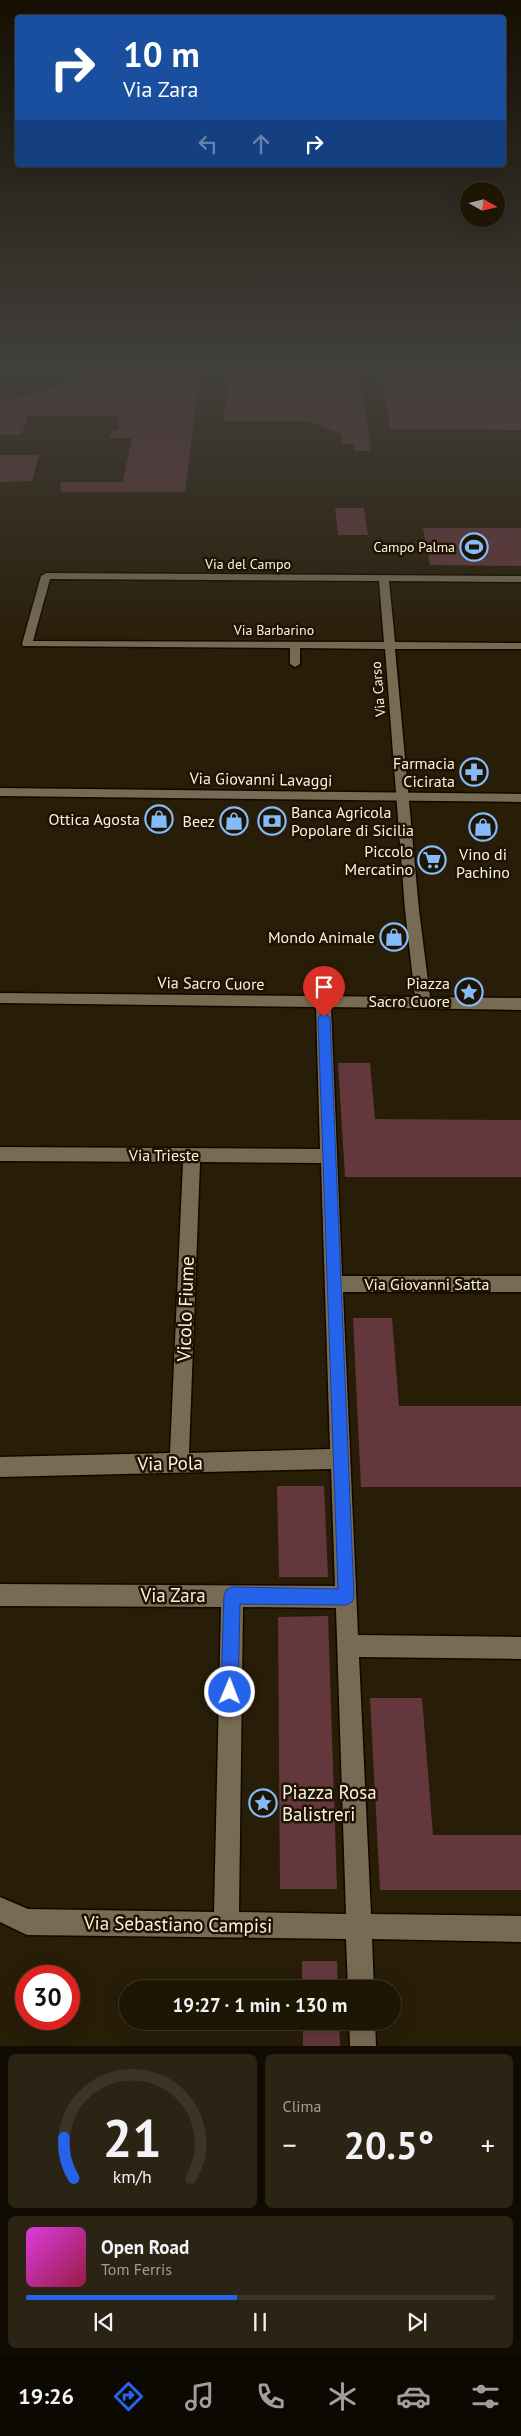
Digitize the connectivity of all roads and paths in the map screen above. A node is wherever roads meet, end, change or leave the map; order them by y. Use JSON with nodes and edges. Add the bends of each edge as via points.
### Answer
{"nodes":[{"id":1,"x":384,"y":578,"type":"junction"},
{"id":2,"x":521,"y":579,"type":"edge"},
{"id":3,"x":27,"y":644,"type":"joint"},
{"id":4,"x":295,"y":646,"type":"junction"},
{"id":5,"x":389,"y":646,"type":"junction"},
{"id":6,"x":521,"y":646,"type":"edge"},
{"id":7,"x":294,"y":664,"type":"dead end"},
{"id":8,"x":0,"y":792,"type":"edge"},
{"id":9,"x":402,"y":797,"type":"junction"},
{"id":10,"x":521,"y":798,"type":"edge"},
{"id":11,"x":0,"y":998,"type":"edge"},
{"id":12,"x":323,"y":1001,"type":"junction"},
{"id":13,"x":423,"y":1002,"type":"junction"},
{"id":14,"x":520,"y":1004,"type":"edge"},
{"id":15,"x":0,"y":1154,"type":"edge"},
{"id":16,"x":192,"y":1155,"type":"junction"},
{"id":17,"x":329,"y":1156,"type":"junction"},
{"id":18,"x":334,"y":1284,"type":"junction"},
{"id":19,"x":521,"y":1284,"type":"edge"},
{"id":20,"x":340,"y":1459,"type":"junction"},
{"id":21,"x":179,"y":1463,"type":"junction"},
{"id":22,"x":0,"y":1467,"type":"edge"},
{"id":23,"x":0,"y":1595,"type":"edge"},
{"id":24,"x":232,"y":1596,"type":"junction"},
{"id":25,"x":346,"y":1597,"type":"junction"},
{"id":26,"x":348,"y":1646,"type":"junction"},
{"id":27,"x":521,"y":1648,"type":"edge"},
{"id":28,"x":0,"y":1909,"type":"edge"},
{"id":29,"x":226,"y":1925,"type":"junction"},
{"id":30,"x":359,"y":1926,"type":"junction"},
{"id":31,"x":521,"y":1929,"type":"edge"},
{"id":32,"x":361,"y":1980,"type":"edge"},
{"id":33,"x":362,"y":2030,"type":"edge"},
{"id":34,"x":363,"y":2046,"type":"edge"}],
"edges":[{"from":1,"to":2,"type":"street","name":"Via del Campo"},
{"from":1,"to":3,"type":"street","name":"Via del Campo","via":[[46,576]]},
{"from":1,"to":5,"type":"street","name":"Via Carso"},
{"from":3,"to":4,"type":"street","name":"Via Barbarino"},
{"from":4,"to":5,"type":"street","name":"Via Barbarino"},
{"from":4,"to":7,"type":"street"},
{"from":5,"to":6,"type":"street","name":"Via Barbarino"},
{"from":5,"to":9,"type":"street","name":"Via Carso"},
{"from":8,"to":9,"type":"street","name":"Via Giovanni Lavaggi"},
{"from":9,"to":10,"type":"street","name":"Via Giovanni Lavaggi"},
{"from":9,"to":13,"type":"street","name":"Via Carso"},
{"from":11,"to":12,"type":"street","name":"Via Sacro Cuore"},
{"from":12,"to":13,"type":"street","name":"Via Sacro Cuore"},
{"from":12,"to":17,"type":"street"},
{"from":13,"to":14,"type":"street","name":"Via Sacro Cuore"},
{"from":15,"to":16,"type":"street","name":"Via Trieste"},
{"from":16,"to":17,"type":"street","name":"Via Trieste"},
{"from":16,"to":21,"type":"street","name":"Vicolo Fiume"},
{"from":17,"to":18,"type":"street"},
{"from":18,"to":19,"type":"street","name":"Via Giovanni Satta"},
{"from":18,"to":20,"type":"street"},
{"from":20,"to":21,"type":"street","name":"Via Pola"},
{"from":20,"to":25,"type":"street"},
{"from":21,"to":22,"type":"street","name":"Via Pola"},
{"from":23,"to":24,"type":"street","name":"Via Zara"},
{"from":24,"to":25,"type":"street","name":"Via Zara"},
{"from":24,"to":29,"type":"street"},
{"from":25,"to":26,"type":"street"},
{"from":26,"to":27,"type":"street"},
{"from":26,"to":30,"type":"street"},
{"from":28,"to":29,"type":"street","name":"Via Sebastiano Campisi","via":[[27,1922]]},
{"from":29,"to":30,"type":"street","name":"Via Sebastiano Campisi"},
{"from":30,"to":31,"type":"street","name":"Via Sebastiano Campisi"},
{"from":30,"to":32,"type":"street"},
{"from":33,"to":34,"type":"street"}]}
